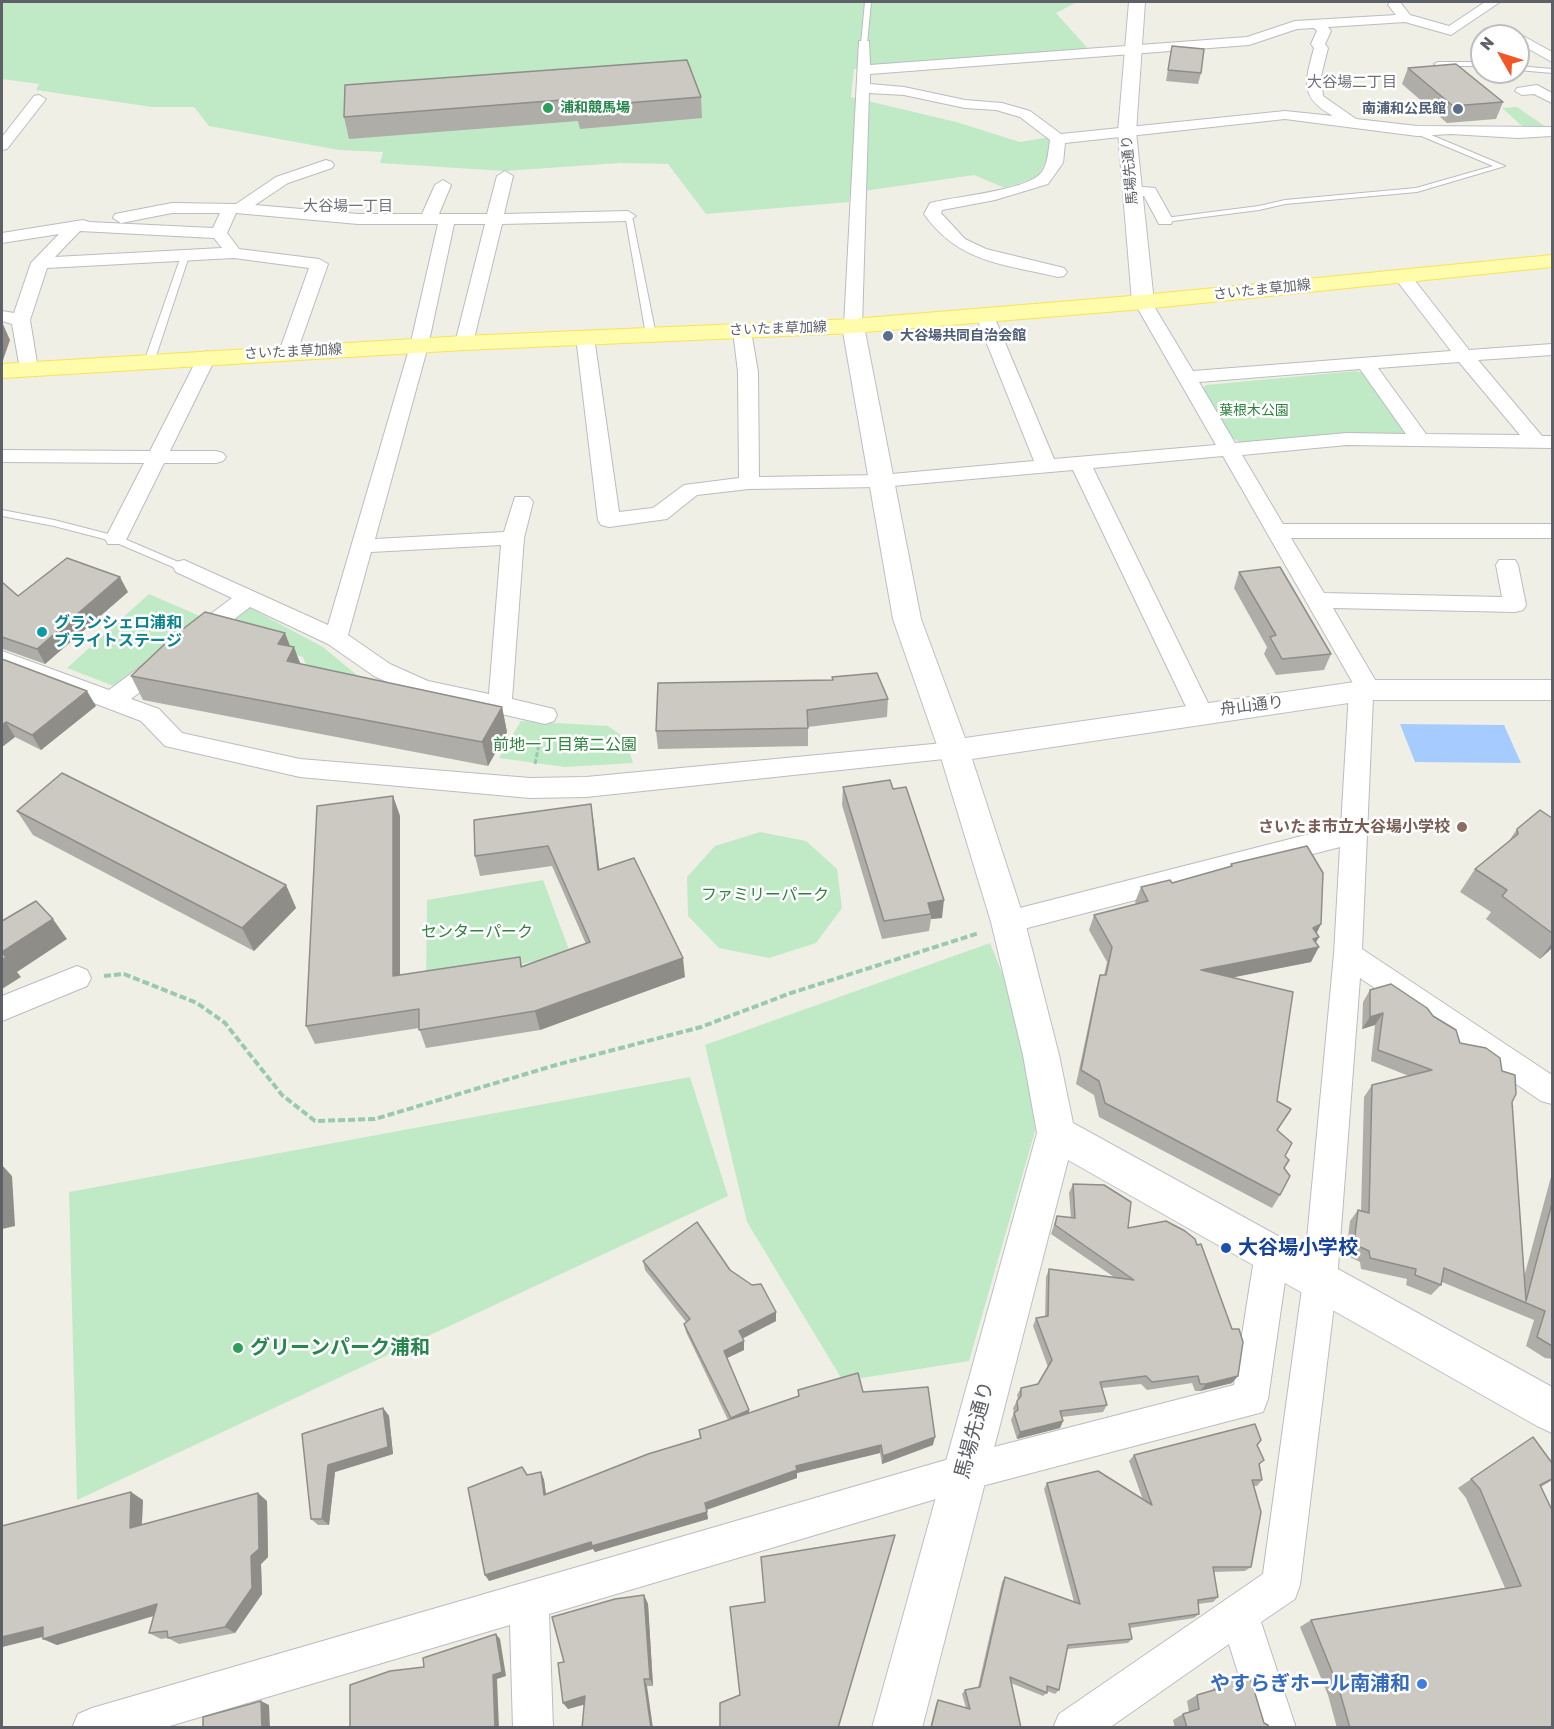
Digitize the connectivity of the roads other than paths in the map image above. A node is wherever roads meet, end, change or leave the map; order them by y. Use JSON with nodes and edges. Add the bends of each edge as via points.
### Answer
{"nodes":[{"id":1,"x":867,"y":2,"type":"edge"},
{"id":2,"x":1137,"y":2,"type":"edge"},
{"id":3,"x":1398,"y":2,"type":"edge"},
{"id":4,"x":1493,"y":2,"type":"edge"},
{"id":5,"x":1405,"y":18,"type":"junction"},
{"id":6,"x":1317,"y":23,"type":"junction"},
{"id":7,"x":864,"y":44,"type":"joint"},
{"id":8,"x":1530,"y":45,"type":"edge"},
{"id":9,"x":1135,"y":51,"type":"junction"},
{"id":10,"x":1552,"y":58,"type":"edge"},
{"id":11,"x":1438,"y":64,"type":"edge"},
{"id":12,"x":1470,"y":64,"type":"edge"},
{"id":13,"x":1530,"y":69,"type":"edge"},
{"id":14,"x":863,"y":70,"type":"junction"},
{"id":15,"x":1552,"y":71,"type":"edge"},
{"id":16,"x":862,"y":88,"type":"junction"},
{"id":17,"x":1522,"y":91,"type":"dead end"},
{"id":18,"x":39,"y":99,"type":"dead end"},
{"id":19,"x":1552,"y":99,"type":"edge"},
{"id":20,"x":1505,"y":115,"type":"edge"},
{"id":21,"x":1352,"y":123,"type":"junction"},
{"id":22,"x":1417,"y":131,"type":"junction"},
{"id":23,"x":8,"y":132,"type":"edge"},
{"id":24,"x":1126,"y":132,"type":"junction"},
{"id":25,"x":1552,"y":132,"type":"edge"},
{"id":26,"x":1521,"y":135,"type":"junction"},
{"id":27,"x":1058,"y":139,"type":"junction"},
{"id":28,"x":2,"y":146,"type":"edge"},
{"id":29,"x":1552,"y":148,"type":"edge"},
{"id":30,"x":326,"y":165,"type":"dead end"},
{"id":31,"x":505,"y":176,"type":"dead end"},
{"id":32,"x":443,"y":184,"type":"dead end"},
{"id":33,"x":1132,"y":191,"type":"junction"},
{"id":34,"x":234,"y":208,"type":"junction"},
{"id":35,"x":628,"y":216,"type":"joint"},
{"id":36,"x":494,"y":219,"type":"junction"},
{"id":37,"x":429,"y":220,"type":"junction"},
{"id":38,"x":447,"y":220,"type":"junction"},
{"id":39,"x":1165,"y":220,"type":"joint"},
{"id":40,"x":76,"y":226,"type":"junction"},
{"id":41,"x":219,"y":233,"type":"junction"},
{"id":42,"x":2,"y":238,"type":"edge"},
{"id":43,"x":234,"y":253,"type":"junction"},
{"id":44,"x":185,"y":256,"type":"junction"},
{"id":45,"x":1552,"y":261,"type":"edge"},
{"id":46,"x":40,"y":263,"type":"junction"},
{"id":47,"x":1058,"y":272,"type":"dead end"},
{"id":48,"x":1403,"y":277,"type":"junction"},
{"id":49,"x":1143,"y":302,"type":"junction"},
{"id":50,"x":984,"y":314,"type":"junction"},
{"id":51,"x":2,"y":316,"type":"edge"},
{"id":52,"x":21,"y":320,"type":"junction"},
{"id":53,"x":853,"y":326,"type":"junction"},
{"id":54,"x":742,"y":331,"type":"junction"},
{"id":55,"x":651,"y":335,"type":"junction"},
{"id":56,"x":585,"y":337,"type":"junction"},
{"id":57,"x":464,"y":343,"type":"junction"},
{"id":58,"x":419,"y":346,"type":"junction"},
{"id":59,"x":1552,"y":349,"type":"edge"},
{"id":60,"x":288,"y":352,"type":"junction"},
{"id":61,"x":1464,"y":356,"type":"junction"},
{"id":62,"x":207,"y":357,"type":"junction"},
{"id":63,"x":149,"y":362,"type":"junction"},
{"id":64,"x":1366,"y":364,"type":"junction"},
{"id":65,"x":28,"y":369,"type":"junction"},
{"id":66,"x":2,"y":371,"type":"edge"},
{"id":67,"x":1186,"y":377,"type":"junction"},
{"id":68,"x":1420,"y":440,"type":"junction"},
{"id":69,"x":1544,"y":442,"type":"edge"},
{"id":70,"x":1230,"y":450,"type":"junction"},
{"id":71,"x":158,"y":455,"type":"junction"},
{"id":72,"x":2,"y":456,"type":"edge"},
{"id":73,"x":216,"y":457,"type":"dead end"},
{"id":74,"x":1081,"y":465,"type":"junction"},
{"id":75,"x":1047,"y":467,"type":"junction"},
{"id":76,"x":881,"y":481,"type":"junction"},
{"id":77,"x":749,"y":483,"type":"junction"},
{"id":78,"x":522,"y":502,"type":"dead end"},
{"id":79,"x":2,"y":513,"type":"edge"},
{"id":80,"x":1277,"y":531,"type":"junction"},
{"id":81,"x":1552,"y":531,"type":"edge"},
{"id":82,"x":513,"y":538,"type":"junction"},
{"id":83,"x":116,"y":539,"type":"junction"},
{"id":84,"x":364,"y":546,"type":"junction"},
{"id":85,"x":1507,"y":565,"type":"dead end"},
{"id":86,"x":184,"y":567,"type":"joint"},
{"id":87,"x":248,"y":597,"type":"junction"},
{"id":88,"x":1317,"y":600,"type":"junction"},
{"id":89,"x":336,"y":638,"type":"junction"},
{"id":90,"x":2,"y":659,"type":"edge"},
{"id":91,"x":1552,"y":690,"type":"edge"},
{"id":92,"x":1365,"y":691,"type":"junction"},
{"id":93,"x":113,"y":700,"type":"junction"},
{"id":94,"x":500,"y":703,"type":"junction"},
{"id":95,"x":1201,"y":713,"type":"junction"},
{"id":96,"x":545,"y":715,"type":"road end"},
{"id":97,"x":954,"y":751,"type":"junction"},
{"id":98,"x":1354,"y":833,"type":"junction"},
{"id":99,"x":1008,"y":922,"type":"junction"},
{"id":100,"x":1348,"y":954,"type":"junction"},
{"id":101,"x":77,"y":978,"type":"road end"},
{"id":102,"x":2,"y":1009,"type":"edge"},
{"id":103,"x":1552,"y":1091,"type":"edge"},
{"id":104,"x":1056,"y":1133,"type":"junction"},
{"id":105,"x":1272,"y":1253,"type":"junction"},
{"id":106,"x":1320,"y":1281,"type":"junction"},
{"id":107,"x":1552,"y":1411,"type":"edge"},
{"id":108,"x":963,"y":1473,"type":"junction"},
{"id":109,"x":529,"y":1600,"type":"junction"},
{"id":110,"x":1239,"y":1614,"type":"junction"},
{"id":111,"x":92,"y":1728,"type":"edge"},
{"id":112,"x":533,"y":1728,"type":"edge"},
{"id":113,"x":897,"y":1728,"type":"edge"},
{"id":114,"x":1073,"y":1728,"type":"edge"},
{"id":115,"x":1276,"y":1728,"type":"edge"}],
"edges":[{"from":1,"to":7,"type":"lane"},
{"from":2,"to":9,"type":"street","name":"馬場先通り"},
{"from":3,"to":5,"type":"street","via":[[1394,4]]},
{"from":4,"to":5,"type":"street","via":[[1451,31]]},
{"from":5,"to":6,"type":"street"},
{"from":6,"to":9,"type":"street","via":[[1295,25],[1249,41]]},
{"from":6,"to":21,"type":"street","via":[[1324,31],[1318,44],[1321,48],[1314,84],[1316,97]]},
{"from":7,"to":14,"type":"street"},
{"from":8,"to":10,"type":"street"},
{"from":9,"to":14,"type":"street"},
{"from":9,"to":24,"type":"street","name":"馬場先通り"},
{"from":11,"to":12,"type":"lane"},
{"from":13,"to":15,"type":"lane"},
{"from":14,"to":16,"type":"street"},
{"from":16,"to":27,"type":"street","via":[[997,106],[1025,114]]},
{"from":16,"to":53,"type":"street"},
{"from":17,"to":19,"type":"street","via":[[1537,88]]},
{"from":18,"to":23,"type":"street"},
{"from":20,"to":26,"type":"street"},
{"from":21,"to":22,"type":"street"},
{"from":21,"to":24,"type":"street","via":[[1285,115]]},
{"from":22,"to":26,"type":"street","via":[[1437,128]]},
{"from":22,"to":39,"type":"lane","via":[[1501,166],[1417,190],[1285,202]]},
{"from":23,"to":28,"type":"street"},
{"from":24,"to":27,"type":"street"},
{"from":24,"to":33,"type":"street","name":"馬場先通り"},
{"from":25,"to":26,"type":"street"},
{"from":26,"to":29,"type":"street"},
{"from":27,"to":47,"type":"street","via":[[1055,163],[1042,181],[936,206],[932,214],[959,243],[980,253]]},
{"from":30,"to":34,"type":"street","via":[[282,180]]},
{"from":31,"to":36,"type":"street"},
{"from":32,"to":37,"type":"street"},
{"from":33,"to":39,"type":"street","via":[[1149,191]]},
{"from":33,"to":49,"type":"street","name":"馬場先通り"},
{"from":34,"to":37,"type":"street","via":[[358,219]]},
{"from":34,"to":40,"type":"street","via":[[172,208]]},
{"from":34,"to":41,"type":"street"},
{"from":35,"to":36,"type":"street"},
{"from":35,"to":55,"type":"lane"},
{"from":36,"to":38,"type":"street"},
{"from":36,"to":57,"type":"street"},
{"from":37,"to":38,"type":"street"},
{"from":38,"to":58,"type":"street"},
{"from":40,"to":41,"type":"street"},
{"from":40,"to":42,"type":"street"},
{"from":40,"to":46,"type":"street"},
{"from":41,"to":43,"type":"street"},
{"from":43,"to":44,"type":"street"},
{"from":43,"to":60,"type":"street","via":[[320,264]]},
{"from":44,"to":46,"type":"street"},
{"from":44,"to":63,"type":"lane"},
{"from":45,"to":48,"type":"main road","name":"さいたま草加線"},
{"from":46,"to":52,"type":"street"},
{"from":48,"to":49,"type":"main road","name":"さいたま草加線"},
{"from":48,"to":61,"type":"street"},
{"from":49,"to":50,"type":"main road","name":"さいたま草加線"},
{"from":49,"to":67,"type":"street"},
{"from":50,"to":53,"type":"main road","name":"さいたま草加線"},
{"from":50,"to":75,"type":"street"},
{"from":51,"to":52,"type":"street"},
{"from":52,"to":65,"type":"street"},
{"from":53,"to":54,"type":"main road","name":"さいたま草加線"},
{"from":53,"to":76,"type":"street"},
{"from":54,"to":55,"type":"main road","name":"さいたま草加線"},
{"from":54,"to":77,"type":"street","via":[[748,372]]},
{"from":55,"to":56,"type":"main road","name":"さいたま草加線"},
{"from":56,"to":57,"type":"main road","name":"さいたま草加線"},
{"from":56,"to":77,"type":"street","via":[[609,520],[659,514],[691,489]]},
{"from":57,"to":58,"type":"main road","name":"さいたま草加線"},
{"from":58,"to":60,"type":"main road","name":"さいたま草加線"},
{"from":58,"to":84,"type":"street"},
{"from":59,"to":61,"type":"street"},
{"from":60,"to":62,"type":"main road","name":"さいたま草加線"},
{"from":61,"to":64,"type":"street"},
{"from":61,"to":69,"type":"street"},
{"from":62,"to":63,"type":"main road","name":"さいたま草加線"},
{"from":62,"to":71,"type":"street"},
{"from":63,"to":65,"type":"main road","name":"さいたま草加線"},
{"from":64,"to":67,"type":"street"},
{"from":64,"to":68,"type":"street"},
{"from":65,"to":66,"type":"main road","name":"さいたま草加線"},
{"from":67,"to":70,"type":"street"},
{"from":68,"to":69,"type":"street"},
{"from":68,"to":70,"type":"street","via":[[1347,440]]},
{"from":70,"to":74,"type":"street"},
{"from":70,"to":80,"type":"street"},
{"from":71,"to":72,"type":"street"},
{"from":71,"to":73,"type":"street"},
{"from":71,"to":83,"type":"street"},
{"from":74,"to":75,"type":"street"},
{"from":74,"to":95,"type":"street"},
{"from":75,"to":76,"type":"street"},
{"from":76,"to":77,"type":"street"},
{"from":76,"to":97,"type":"street","via":[[907,619]]},
{"from":78,"to":82,"type":"street"},
{"from":79,"to":83,"type":"lane"},
{"from":80,"to":81,"type":"street"},
{"from":80,"to":88,"type":"street"},
{"from":82,"to":84,"type":"street"},
{"from":82,"to":94,"type":"street"},
{"from":83,"to":86,"type":"lane"},
{"from":84,"to":89,"type":"street"},
{"from":85,"to":88,"type":"street","via":[[1515,605]]},
{"from":86,"to":87,"type":"street"},
{"from":87,"to":89,"type":"street"},
{"from":87,"to":93,"type":"street"},
{"from":88,"to":92,"type":"street"},
{"from":89,"to":94,"type":"street","via":[[382,670],[422,688]]},
{"from":90,"to":93,"type":"street"},
{"from":91,"to":92,"type":"street","name":"舟山通り"},
{"from":92,"to":95,"type":"street","name":"舟山通り"},
{"from":92,"to":98,"type":"street"},
{"from":93,"to":97,"type":"street","via":[[150,715],[174,740],[300,768],[531,788],[586,787]]},
{"from":94,"to":96,"type":"street"},
{"from":95,"to":97,"type":"street","name":"舟山通り"},
{"from":97,"to":99,"type":"street"},
{"from":98,"to":99,"type":"street"},
{"from":98,"to":100,"type":"street"},
{"from":99,"to":104,"type":"street"},
{"from":100,"to":103,"type":"street"},
{"from":100,"to":106,"type":"street"},
{"from":101,"to":102,"type":"street"},
{"from":104,"to":105,"type":"street"},
{"from":104,"to":108,"type":"street","name":"馬場先通り"},
{"from":105,"to":106,"type":"street"},
{"from":105,"to":108,"type":"street","via":[[1250,1399]]},
{"from":106,"to":107,"type":"street"},
{"from":106,"to":110,"type":"street","via":[[1281,1585]]},
{"from":108,"to":109,"type":"street"},
{"from":108,"to":113,"type":"street","name":"馬場先通り"},
{"from":109,"to":111,"type":"street"},
{"from":109,"to":112,"type":"street"},
{"from":110,"to":114,"type":"street"},
{"from":110,"to":115,"type":"street"}]}
